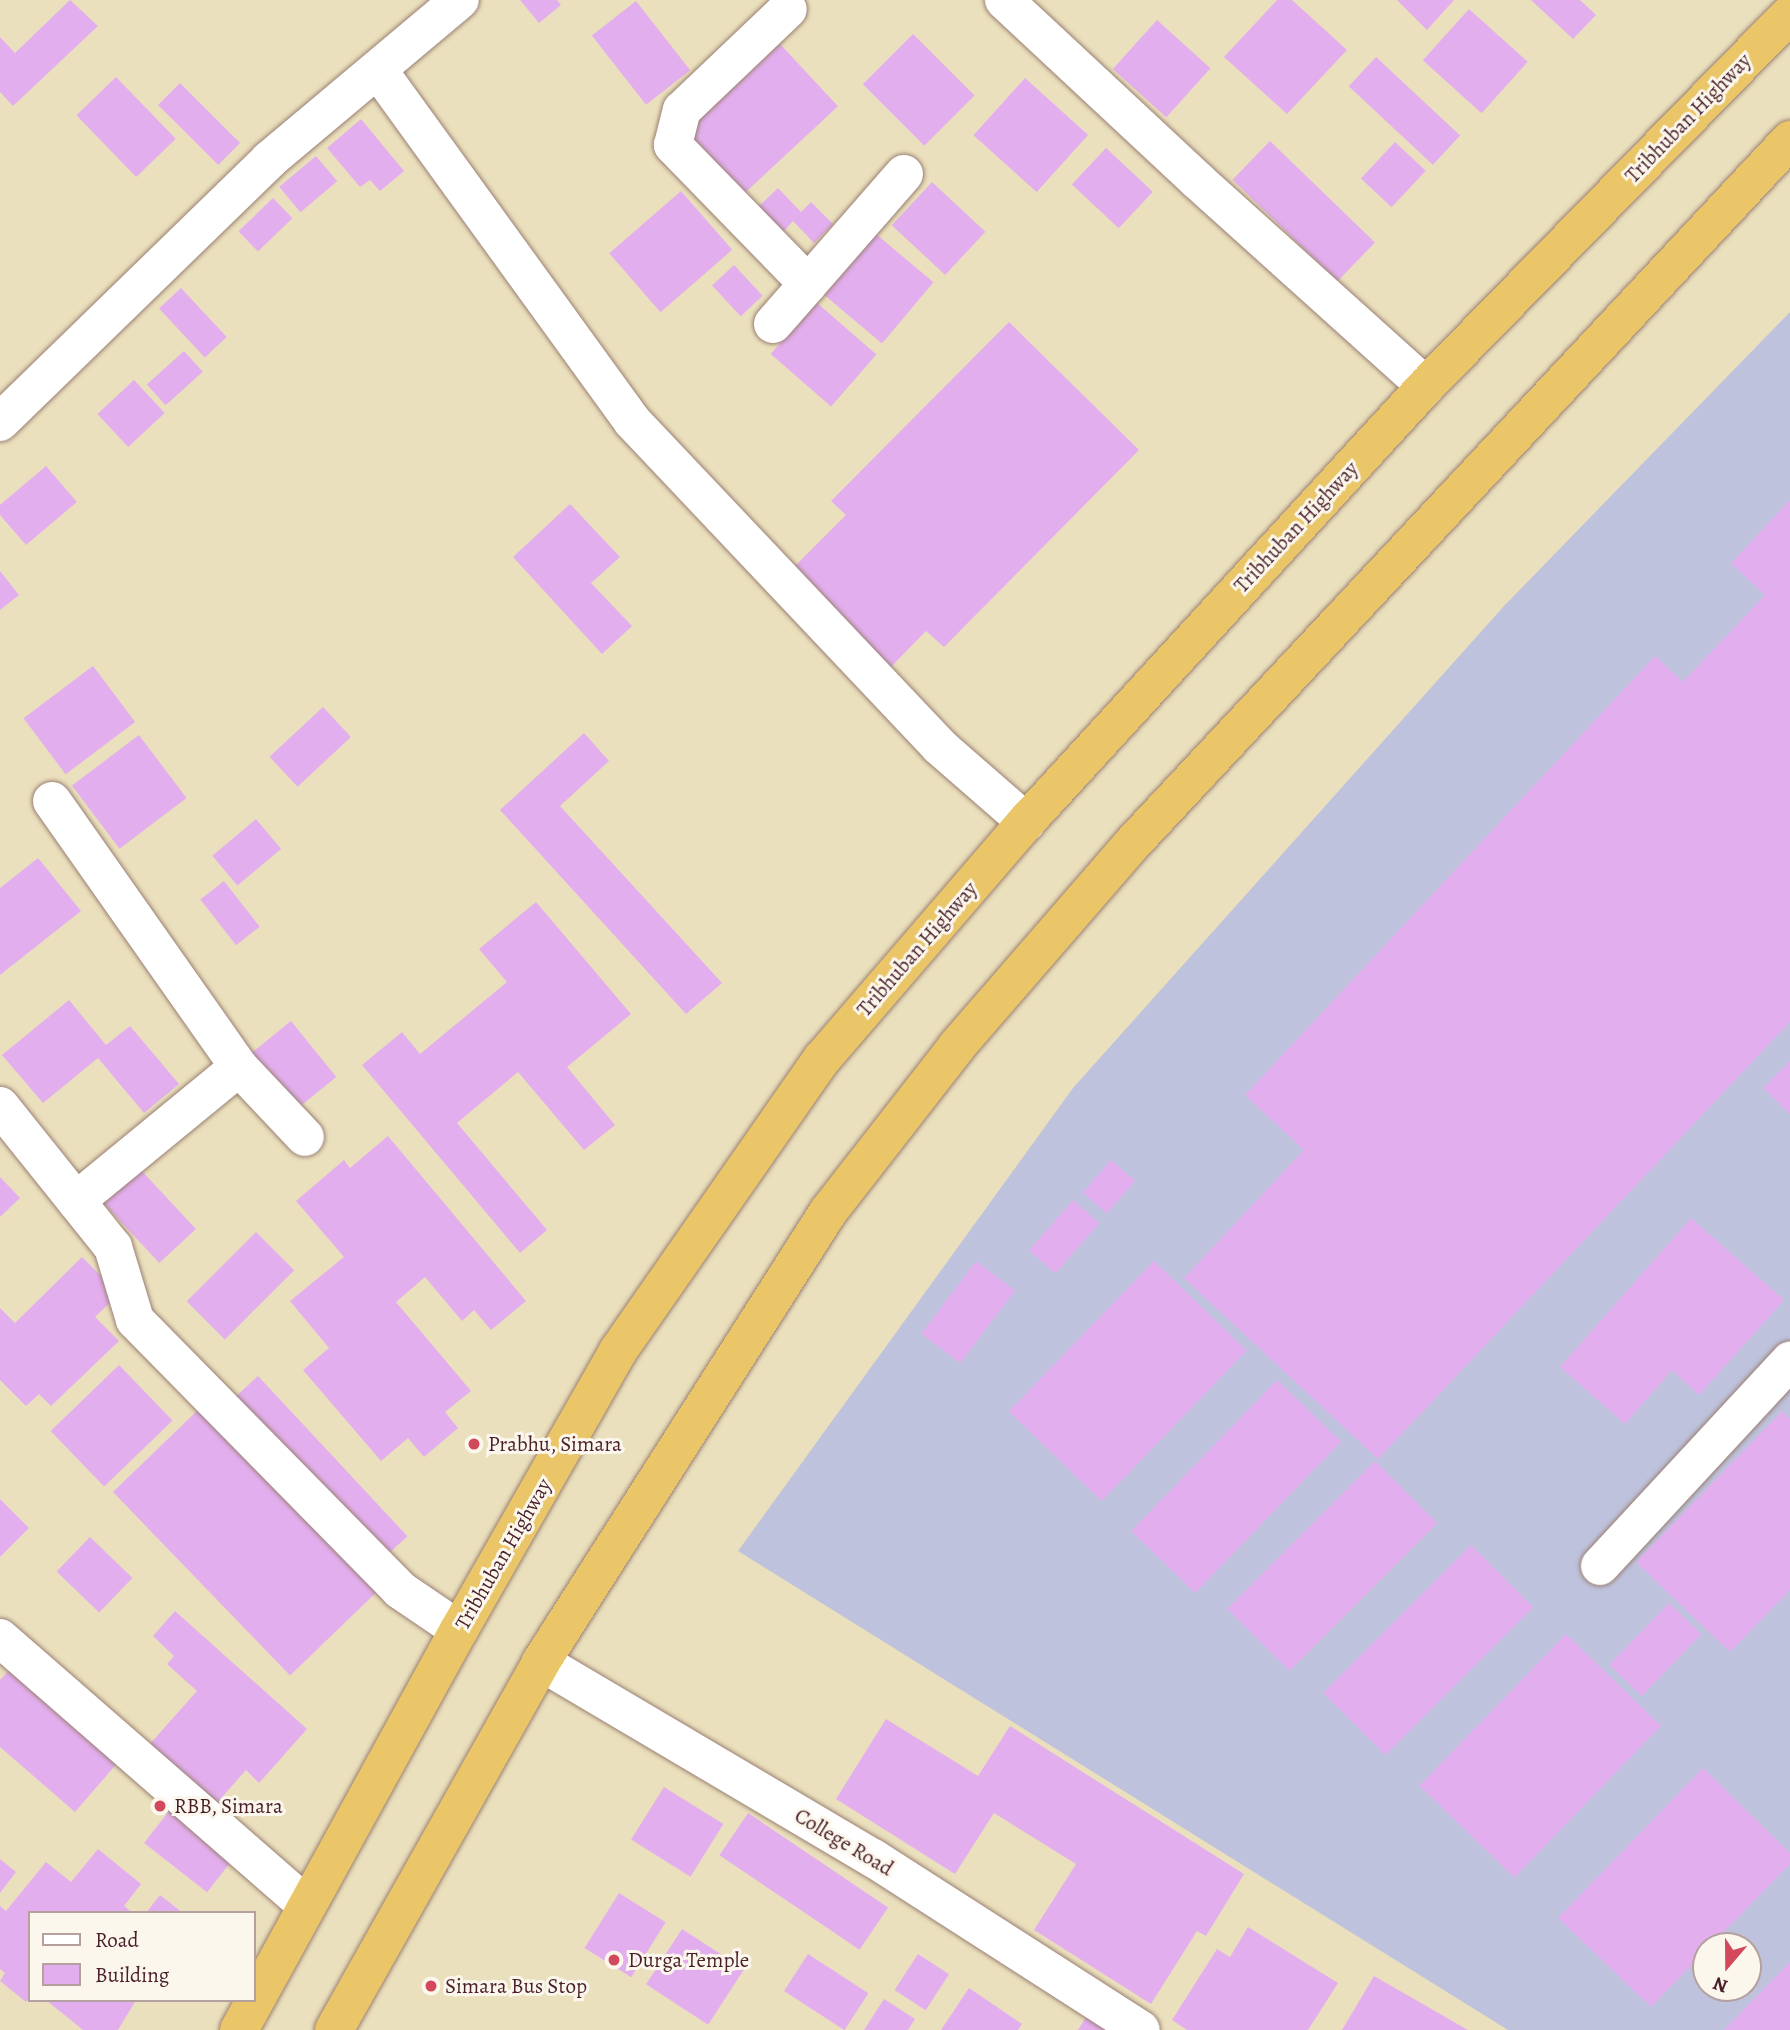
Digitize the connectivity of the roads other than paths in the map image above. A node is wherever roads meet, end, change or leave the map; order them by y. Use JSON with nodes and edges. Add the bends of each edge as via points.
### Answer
{"nodes":[{"id":1,"x":460,"y":0,"type":"edge"},
{"id":2,"x":1004,"y":0,"type":"edge"},
{"id":3,"x":785,"y":3,"type":"edge"},
{"id":4,"x":1790,"y":14,"type":"edge"},
{"id":5,"x":378,"y":70,"type":"junction"},
{"id":6,"x":1790,"y":140,"type":"edge"},
{"id":7,"x":904,"y":174,"type":"dead end"},
{"id":8,"x":808,"y":284,"type":"junction"},
{"id":9,"x":773,"y":324,"type":"dead end"},
{"id":10,"x":1426,"y":386,"type":"junction"},
{"id":11,"x":0,"y":422,"type":"edge"},
{"id":12,"x":52,"y":801,"type":"dead end"},
{"id":13,"x":1026,"y":822,"type":"junction"},
{"id":14,"x":240,"y":1067,"type":"junction"},
{"id":15,"x":0,"y":1106,"type":"edge"},
{"id":16,"x":305,"y":1137,"type":"dead end"},
{"id":17,"x":76,"y":1200,"type":"junction"},
{"id":18,"x":1790,"y":1361,"type":"edge"},
{"id":19,"x":1600,"y":1566,"type":"dead end"},
{"id":20,"x":459,"y":1630,"type":"junction"},
{"id":21,"x":0,"y":1638,"type":"edge"},
{"id":22,"x":541,"y":1662,"type":"junction"},
{"id":23,"x":306,"y":1905,"type":"junction"},
{"id":24,"x":256,"y":1998,"type":"edge"},
{"id":25,"x":254,"y":2002,"type":"edge"},
{"id":26,"x":239,"y":2030,"type":"edge"},
{"id":27,"x":334,"y":2030,"type":"edge"},
{"id":28,"x":1141,"y":2030,"type":"edge"}],
"edges":[{"from":1,"to":5,"type":"street"},
{"from":2,"to":10,"type":"street"},
{"from":3,"to":8,"type":"street","via":[[682,110],[673,145]]},
{"from":4,"to":10,"type":"highway","name":"Tribhuban Highway"},
{"from":5,"to":11,"type":"street","via":[[269,160]]},
{"from":5,"to":13,"type":"street","via":[[632,421],[939,746]]},
{"from":6,"to":22,"type":"highway","via":[[1142,834],[957,1046],[828,1212]]},
{"from":7,"to":8,"type":"street"},
{"from":8,"to":9,"type":"street"},
{"from":10,"to":13,"type":"highway","name":"Tribhuban Highway"},
{"from":12,"to":14,"type":"street"},
{"from":13,"to":20,"type":"highway","name":"Tribhuban Highway","via":[[822,1059],[618,1351]]},
{"from":14,"to":16,"type":"street"},
{"from":14,"to":17,"type":"street"},
{"from":15,"to":17,"type":"street"},
{"from":17,"to":20,"type":"street","via":[[113,1247],[135,1320],[400,1590]]},
{"from":18,"to":19,"type":"street"},
{"from":20,"to":23,"type":"highway","name":"Tribhuban Highway"},
{"from":21,"to":23,"type":"street"},
{"from":22,"to":27,"type":"highway"},
{"from":22,"to":28,"type":"street","name":"College Road","via":[[873,1858]]},
{"from":23,"to":24,"type":"highway","name":"Tribhuban Highway"},
{"from":25,"to":26,"type":"highway","name":"Tribhuban Highway"}]}
